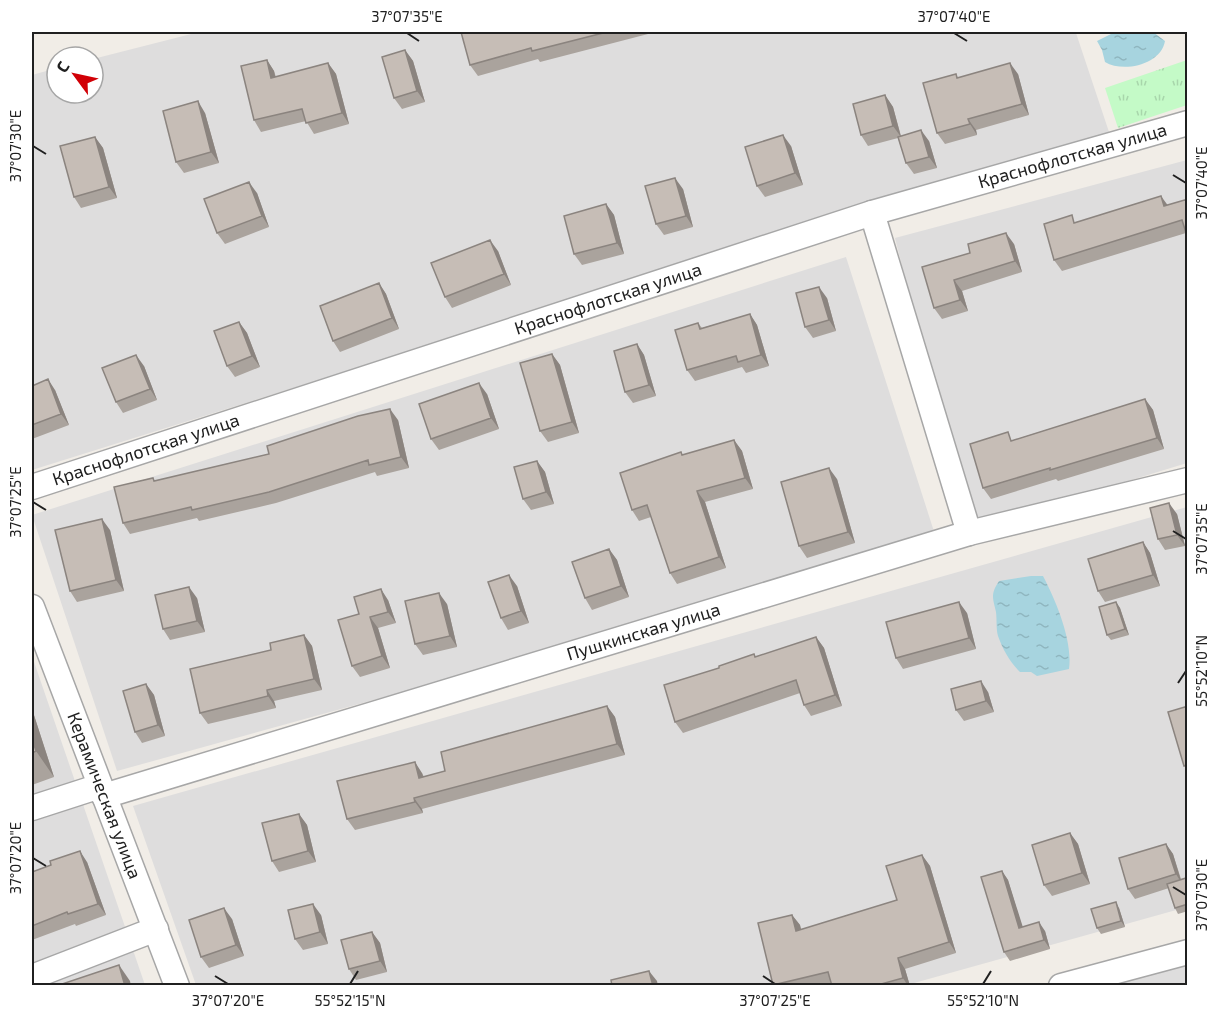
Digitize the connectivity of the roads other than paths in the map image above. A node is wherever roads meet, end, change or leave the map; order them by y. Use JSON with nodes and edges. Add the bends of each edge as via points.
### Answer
{"nodes":[{"id":1,"x":1188,"y":123,"type":"edge"},
{"id":2,"x":872,"y":213,"type":"junction"},
{"id":3,"x":1188,"y":480,"type":"edge"},
{"id":4,"x":32,"y":487,"type":"edge"},
{"id":5,"x":969,"y":533,"type":"junction"},
{"id":6,"x":32,"y":607,"type":"edge"},
{"id":7,"x":102,"y":791,"type":"junction"},
{"id":8,"x":32,"y":808,"type":"edge"},
{"id":9,"x":156,"y":928,"type":"junction"},
{"id":10,"x":1188,"y":952,"type":"edge"},
{"id":11,"x":32,"y":977,"type":"edge"},
{"id":12,"x":177,"y":986,"type":"edge"},
{"id":13,"x":1061,"y":986,"type":"edge"}],
"edges":[{"from":1,"to":2,"type":"street","name":"Краснофлотская улица"},
{"from":2,"to":4,"type":"street","name":"Краснофлотская улица"},
{"from":2,"to":5,"type":"street"},
{"from":3,"to":5,"type":"street","name":"Пушкинская улица"},
{"from":5,"to":7,"type":"street","name":"Пушкинская улица"},
{"from":6,"to":7,"type":"street","name":"Керамическая улица"},
{"from":7,"to":8,"type":"street","name":"Пушкинская улица"},
{"from":7,"to":9,"type":"street","name":"Керамическая улица"},
{"from":9,"to":11,"type":"street"},
{"from":9,"to":12,"type":"street","name":"Керамическая улица"},
{"from":10,"to":13,"type":"street"}]}
